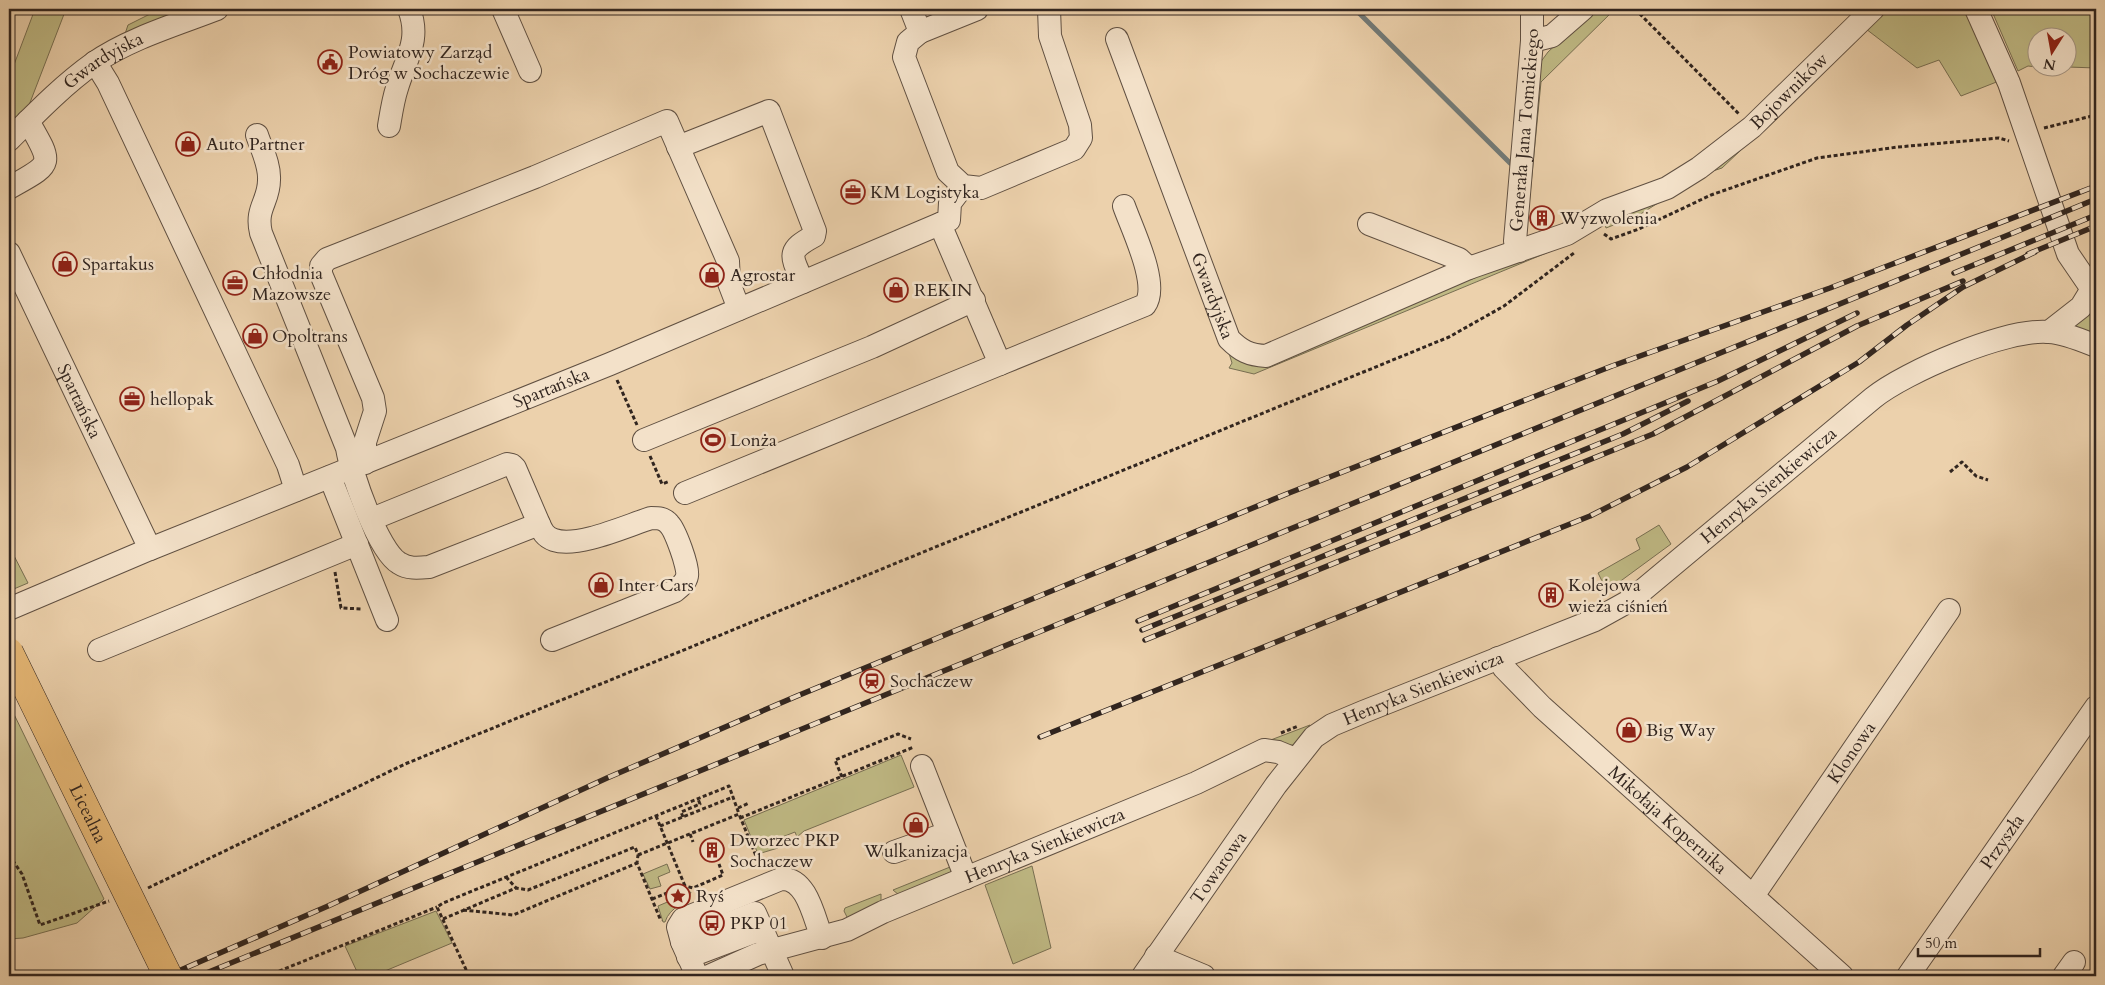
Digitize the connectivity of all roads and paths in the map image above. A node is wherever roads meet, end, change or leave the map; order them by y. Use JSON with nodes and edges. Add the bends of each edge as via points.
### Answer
{"nodes":[{"id":1,"x":217,"y":9,"type":"edge"},
{"id":2,"x":409,"y":9,"type":"edge"},
{"id":3,"x":503,"y":9,"type":"edge"},
{"id":4,"x":911,"y":9,"type":"edge"},
{"id":5,"x":977,"y":9,"type":"edge"},
{"id":6,"x":1049,"y":9,"type":"edge"},
{"id":7,"x":1532,"y":9,"type":"edge"},
{"id":8,"x":1583,"y":9,"type":"edge"},
{"id":9,"x":1636,"y":9,"type":"edge"},
{"id":10,"x":1873,"y":9,"type":"edge"},
{"id":11,"x":1976,"y":9,"type":"edge"},
{"id":12,"x":920,"y":32,"type":"junction"},
{"id":13,"x":1117,"y":39,"type":"dead end"},
{"id":14,"x":1532,"y":41,"type":"junction"},
{"id":15,"x":95,"y":62,"type":"junction"},
{"id":16,"x":530,"y":72,"type":"dead end"},
{"id":17,"x":2096,"y":115,"type":"edge"},
{"id":18,"x":28,"y":121,"type":"junction"},
{"id":19,"x":389,"y":126,"type":"dead end"},
{"id":20,"x":1752,"y":127,"type":"junction"},
{"id":21,"x":257,"y":136,"type":"dead end"},
{"id":22,"x":2028,"y":138,"type":"junction"},
{"id":23,"x":9,"y":140,"type":"edge"},
{"id":24,"x":678,"y":147,"type":"junction"},
{"id":25,"x":963,"y":186,"type":"junction"},
{"id":26,"x":9,"y":188,"type":"edge"},
{"id":27,"x":1124,"y":206,"type":"dead end"},
{"id":28,"x":944,"y":222,"type":"junction"},
{"id":29,"x":1586,"y":222,"type":"junction"},
{"id":30,"x":1369,"y":224,"type":"dead end"},
{"id":31,"x":1518,"y":250,"type":"junction"},
{"id":32,"x":1575,"y":252,"type":"dead end"},
{"id":33,"x":9,"y":253,"type":"edge"},
{"id":34,"x":1469,"y":268,"type":"junction"},
{"id":35,"x":802,"y":282,"type":"junction"},
{"id":36,"x":2094,"y":292,"type":"edge"},
{"id":37,"x":974,"y":300,"type":"junction"},
{"id":38,"x":739,"y":309,"type":"junction"},
{"id":39,"x":2049,"y":332,"type":"junction"},
{"id":40,"x":2096,"y":346,"type":"edge"},
{"id":41,"x":1000,"y":364,"type":"junction"},
{"id":42,"x":644,"y":440,"type":"dead end"},
{"id":43,"x":348,"y":469,"type":"junction"},
{"id":44,"x":1950,"y":472,"type":"dead end"},
{"id":45,"x":1988,"y":480,"type":"dead end"},
{"id":46,"x":296,"y":490,"type":"junction"},
{"id":47,"x":685,"y":493,"type":"dead end"},
{"id":48,"x":372,"y":519,"type":"junction"},
{"id":49,"x":539,"y":524,"type":"junction"},
{"id":50,"x":357,"y":544,"type":"junction"},
{"id":51,"x":150,"y":549,"type":"junction"},
{"id":52,"x":332,"y":555,"type":"junction"},
{"id":53,"x":9,"y":609,"type":"edge"},
{"id":54,"x":1949,"y":610,"type":"dead end"},
{"id":55,"x":385,"y":614,"type":"joint"},
{"id":56,"x":552,"y":640,"type":"dead end"},
{"id":57,"x":100,"y":650,"type":"dead end"},
{"id":58,"x":9,"y":652,"type":"edge"},
{"id":59,"x":1498,"y":658,"type":"junction"},
{"id":60,"x":2096,"y":707,"type":"edge"},
{"id":61,"x":911,"y":739,"type":"dead end"},
{"id":62,"x":918,"y":756,"type":"joint"},
{"id":63,"x":1295,"y":759,"type":"junction"},
{"id":64,"x":842,"y":776,"type":"junction"},
{"id":65,"x":733,"y":797,"type":"junction"},
{"id":66,"x":698,"y":799,"type":"junction"},
{"id":67,"x":749,"y":803,"type":"dead end"},
{"id":68,"x":738,"y":808,"type":"junction"},
{"id":69,"x":656,"y":816,"type":"junction"},
{"id":70,"x":739,"y":816,"type":"junction"},
{"id":71,"x":683,"y":817,"type":"junction"},
{"id":72,"x":660,"y":826,"type":"junction"},
{"id":73,"x":948,"y":833,"type":"junction"},
{"id":74,"x":690,"y":834,"type":"junction"},
{"id":75,"x":693,"y":842,"type":"dead end"},
{"id":76,"x":667,"y":844,"type":"junction"},
{"id":77,"x":894,"y":852,"type":"dead end"},
{"id":78,"x":9,"y":855,"type":"edge"},
{"id":79,"x":638,"y":855,"type":"junction"},
{"id":80,"x":758,"y":861,"type":"dead end"},
{"id":81,"x":637,"y":863,"type":"junction"},
{"id":82,"x":719,"y":864,"type":"dead end"},
{"id":83,"x":506,"y":877,"type":"junction"},
{"id":84,"x":966,"y":878,"type":"junction"},
{"id":85,"x":685,"y":886,"type":"junction"},
{"id":86,"x":516,"y":888,"type":"junction"},
{"id":87,"x":142,"y":890,"type":"dead end"},
{"id":88,"x":746,"y":893,"type":"junction"},
{"id":89,"x":1753,"y":896,"type":"junction"},
{"id":90,"x":652,"y":899,"type":"junction"},
{"id":91,"x":114,"y":900,"type":"dead end"},
{"id":92,"x":438,"y":907,"type":"junction"},
{"id":93,"x":463,"y":910,"type":"junction"},
{"id":94,"x":443,"y":919,"type":"junction"},
{"id":95,"x":758,"y":921,"type":"junction"},
{"id":96,"x":663,"y":928,"type":"dead end"},
{"id":97,"x":822,"y":938,"type":"junction"},
{"id":98,"x":771,"y":950,"type":"junction"},
{"id":99,"x":1156,"y":956,"type":"junction"},
{"id":100,"x":689,"y":958,"type":"edge"},
{"id":101,"x":168,"y":976,"type":"edge"},
{"id":102,"x":267,"y":976,"type":"edge"},
{"id":103,"x":469,"y":976,"type":"edge"},
{"id":104,"x":709,"y":976,"type":"edge"},
{"id":105,"x":784,"y":976,"type":"edge"},
{"id":106,"x":1143,"y":976,"type":"edge"},
{"id":107,"x":1204,"y":976,"type":"edge"},
{"id":108,"x":1842,"y":976,"type":"edge"},
{"id":109,"x":1908,"y":976,"type":"edge"}],
"edges":[{"from":1,"to":15,"type":"street","name":"Gwardyjska","via":[[125,46]]},
{"from":2,"to":19,"type":"street","via":[[415,27],[411,49],[396,89]]},
{"from":3,"to":16,"type":"street"},
{"from":4,"to":12,"type":"street"},
{"from":5,"to":12,"type":"street"},
{"from":6,"to":25,"type":"street","via":[[1050,36],[1080,124],[1081,138],[1074,149],[981,188]]},
{"from":7,"to":14,"type":"street","name":"Generała Jana Tomickiego"},
{"from":8,"to":14,"type":"street","via":[[1552,36]]},
{"from":9,"to":20,"type":"path"},
{"from":10,"to":20,"type":"street","name":"Bojowników"},
{"from":11,"to":22,"type":"street","via":[[2010,83]]},
{"from":12,"to":25,"type":"street","via":[[908,42],[904,57],[948,172]]},
{"from":13,"to":34,"type":"street","name":"Gwardyjska","via":[[1229,339],[1242,352],[1266,356]]},
{"from":14,"to":31,"type":"street","name":"Generała Jana Tomickiego","via":[[1515,241]]},
{"from":15,"to":18,"type":"street","name":"Gwardyjska"},
{"from":15,"to":46,"type":"street","via":[[108,82],[284,456]]},
{"from":17,"to":22,"type":"path","via":[[2043,129],[2037,136]]},
{"from":18,"to":23,"type":"street","name":"Gwardyjska"},
{"from":18,"to":26,"type":"street","via":[[46,153],[46,163],[42,169]]},
{"from":20,"to":29,"type":"street","name":"Bojowników","via":[[1667,188],[1607,210]]},
{"from":21,"to":43,"type":"street","via":[[269,169],[270,182],[260,209],[260,233],[347,448]]},
{"from":22,"to":29,"type":"path","via":[[2013,142],[1999,138],[1898,147],[1817,158],[1711,195],[1611,239]]},
{"from":22,"to":36,"type":"street","via":[[2068,254]]},
{"from":24,"to":35,"type":"street","via":[[769,112],[815,231],[814,236],[794,250]]},
{"from":24,"to":38,"type":"street","via":[[728,261],[729,283]]},
{"from":24,"to":43,"type":"street","via":[[667,121],[327,259],[321,274],[373,398],[375,411],[365,442]]},
{"from":25,"to":28,"type":"street","via":[[950,203]]},
{"from":27,"to":41,"type":"street","via":[[1150,286],[1149,300],[1145,305]]},
{"from":28,"to":35,"type":"street","name":"Spartańska"},
{"from":28,"to":37,"type":"street"},
{"from":29,"to":31,"type":"street","name":"Gwardyjska","via":[[1567,234]]},
{"from":30,"to":34,"type":"street","via":[[1459,259]]},
{"from":31,"to":34,"type":"street","name":"Gwardyjska"},
{"from":32,"to":87,"type":"path","via":[[1504,306],[1449,337],[414,760]]},
{"from":33,"to":51,"type":"street","name":"Spartańska"},
{"from":35,"to":38,"type":"street","name":"Spartańska"},
{"from":36,"to":39,"type":"street","via":[[2081,307]]},
{"from":37,"to":41,"type":"street"},
{"from":37,"to":42,"type":"street","via":[[872,347]]},
{"from":38,"to":43,"type":"street","name":"Spartańska"},
{"from":39,"to":40,"type":"street","name":"Henryka Sienkiewicza"},
{"from":39,"to":59,"type":"street","name":"Henryka Sienkiewicza","via":[[2026,332],[2007,337],[1911,373],[1889,385],[1631,600],[1595,620]]},
{"from":41,"to":47,"type":"street"},
{"from":43,"to":46,"type":"street","name":"Spartańska"},
{"from":43,"to":48,"type":"street"},
{"from":43,"to":50,"type":"street"},
{"from":44,"to":45,"type":"path","via":[[1962,462],[1976,476]]},
{"from":46,"to":51,"type":"street","name":"Spartańska"},
{"from":48,"to":49,"type":"street","via":[[388,554],[399,563],[415,568],[450,560]]},
{"from":48,"to":49,"type":"street","via":[[507,464],[515,468]]},
{"from":49,"to":56,"type":"street","via":[[543,533],[552,540],[564,542],[583,540],[660,518],[673,529],[687,570],[687,577],[675,591]]},
{"from":50,"to":52,"type":"street"},
{"from":50,"to":55,"type":"street"},
{"from":51,"to":53,"type":"street","name":"Spartańska"},
{"from":52,"to":55,"type":"path","via":[[341,608]]},
{"from":52,"to":57,"type":"street"},
{"from":54,"to":89,"type":"street","name":"Klonowa"},
{"from":58,"to":101,"type":"main road","name":"Licealna","bridge":true},
{"from":59,"to":63,"type":"street","name":"Henryka Sienkiewicza","via":[[1332,725],[1314,737]]},
{"from":59,"to":89,"type":"street","name":"Mikołaja Kopernika","via":[[1542,708]]},
{"from":60,"to":109,"type":"street","name":"Przyszła"},
{"from":61,"to":64,"type":"path","via":[[898,734],[835,760]]},
{"from":62,"to":64,"type":"path"},
{"from":62,"to":73,"type":"street"},
{"from":63,"to":84,"type":"street","name":"Henryka Sienkiewicza","via":[[1264,750],[1196,783]]},
{"from":63,"to":99,"type":"street","name":"Towarowa"},
{"from":64,"to":70,"type":"path"},
{"from":65,"to":66,"type":"path","via":[[729,786]]},
{"from":65,"to":68,"type":"path"},
{"from":65,"to":71,"type":"path"},
{"from":66,"to":69,"type":"path"},
{"from":66,"to":71,"type":"path","via":[[700,804],[681,812]]},
{"from":67,"to":68,"type":"path"},
{"from":68,"to":70,"type":"path"},
{"from":69,"to":72,"type":"path"},
{"from":69,"to":83,"type":"path"},
{"from":70,"to":74,"type":"path"},
{"from":70,"to":80,"type":"path"},
{"from":71,"to":72,"type":"path"},
{"from":72,"to":76,"type":"path"},
{"from":73,"to":77,"type":"street"},
{"from":73,"to":84,"type":"street"},
{"from":74,"to":75,"type":"path"},
{"from":74,"to":76,"type":"path"},
{"from":76,"to":79,"type":"path"},
{"from":76,"to":85,"type":"path"},
{"from":78,"to":91,"type":"path","via":[[22,874],[40,925]]},
{"from":79,"to":81,"type":"path"},
{"from":79,"to":86,"type":"path","via":[[635,847],[528,890]]},
{"from":81,"to":90,"type":"path"},
{"from":81,"to":93,"type":"path","via":[[514,915]]},
{"from":82,"to":85,"type":"path","via":[[724,875],[693,888]]},
{"from":83,"to":86,"type":"path"},
{"from":83,"to":92,"type":"path"},
{"from":84,"to":97,"type":"street","name":"Henryka Sienkiewicza"},
{"from":85,"to":90,"type":"path"},
{"from":86,"to":93,"type":"path"},
{"from":88,"to":95,"type":"street"},
{"from":88,"to":97,"type":"street","via":[[781,879],[796,882],[803,891]]},
{"from":88,"to":100,"type":"street","via":[[683,919],[678,926]]},
{"from":89,"to":108,"type":"street","name":"Mikołaja Kopernika"},
{"from":90,"to":96,"type":"path"},
{"from":92,"to":94,"type":"path"},
{"from":92,"to":102,"type":"path"},
{"from":93,"to":94,"type":"path"},
{"from":94,"to":103,"type":"path"},
{"from":95,"to":98,"type":"street"},
{"from":95,"to":100,"type":"street"},
{"from":97,"to":98,"type":"street","name":"Henryka Sienkiewicza"},
{"from":98,"to":104,"type":"street","name":"Henryka Sienkiewicza"},
{"from":98,"to":105,"type":"street"},
{"from":99,"to":106,"type":"street","name":"Towarowa"},
{"from":99,"to":107,"type":"street"}]}
